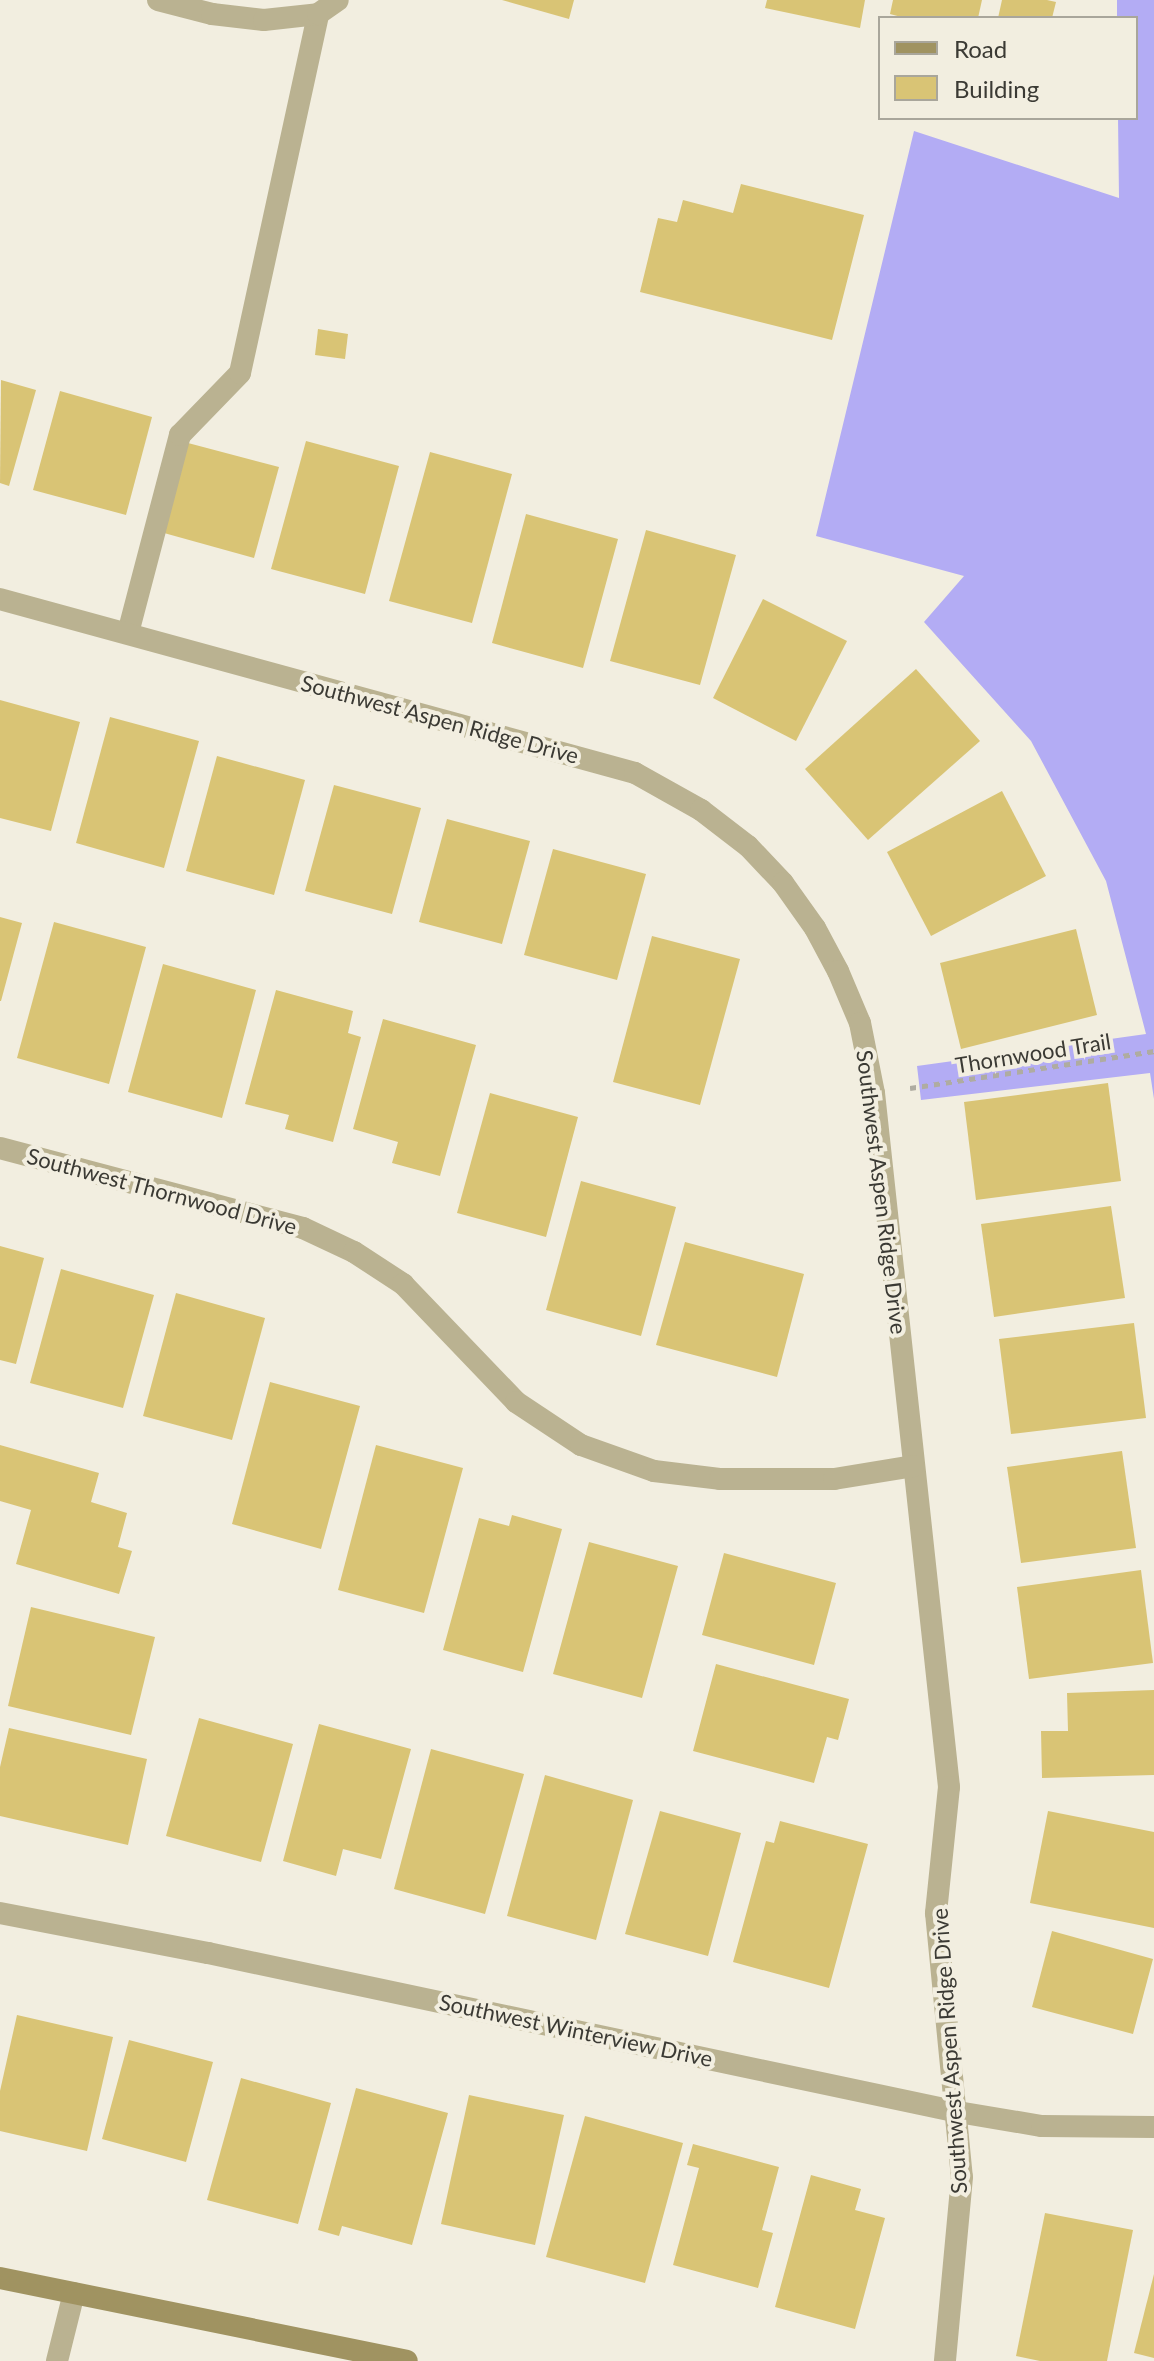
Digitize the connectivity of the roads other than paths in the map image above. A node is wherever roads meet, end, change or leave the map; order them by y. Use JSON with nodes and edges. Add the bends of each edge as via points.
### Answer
{"nodes":[{"id":1,"x":158,"y":0,"type":"edge"},
{"id":2,"x":338,"y":0,"type":"edge"},
{"id":3,"x":318,"y":14,"type":"junction"},
{"id":4,"x":0,"y":599,"type":"edge"},
{"id":5,"x":128,"y":633,"type":"junction"},
{"id":6,"x":0,"y":1148,"type":"edge"},
{"id":7,"x":913,"y":1466,"type":"junction"},
{"id":8,"x":0,"y":1913,"type":"edge"},
{"id":9,"x":958,"y":2112,"type":"junction"},
{"id":10,"x":1154,"y":2127,"type":"edge"},
{"id":11,"x":0,"y":2278,"type":"edge"},
{"id":12,"x":74,"y":2293,"type":"junction"},
{"id":13,"x":57,"y":2361,"type":"edge"},
{"id":14,"x":407,"y":2361,"type":"edge"},
{"id":15,"x":945,"y":2361,"type":"edge"}],
"edges":[{"from":1,"to":3,"type":"street","via":[[264,20]]},
{"from":2,"to":3,"type":"street"},
{"from":3,"to":5,"type":"street","via":[[240,373],[180,435]]},
{"from":4,"to":5,"type":"street","name":"Southwest Aspen Ridge Drive"},
{"from":5,"to":7,"type":"street","name":"Southwest Aspen Ridge Drive","via":[[635,773],[701,810],[748,846],[815,928],[860,1023],[885,1178]]},
{"from":6,"to":7,"type":"street","name":"Southwest Thornwood Drive","via":[[303,1228],[354,1252],[403,1284],[516,1402],[581,1445],[654,1471],[720,1479],[834,1479]]},
{"from":7,"to":9,"type":"street","name":"Southwest Aspen Ridge Drive","via":[[949,1787],[936,1913]]},
{"from":8,"to":9,"type":"street","name":"Southwest Winterview Drive"},
{"from":9,"to":10,"type":"street","name":"Southwest Winterview Drive","via":[[1042,2126]]},
{"from":9,"to":15,"type":"street","name":"Southwest Aspen Ridge Drive","via":[[962,2177]]},
{"from":11,"to":12,"type":"main road"},
{"from":12,"to":13,"type":"street"},
{"from":12,"to":14,"type":"main road"}]}
